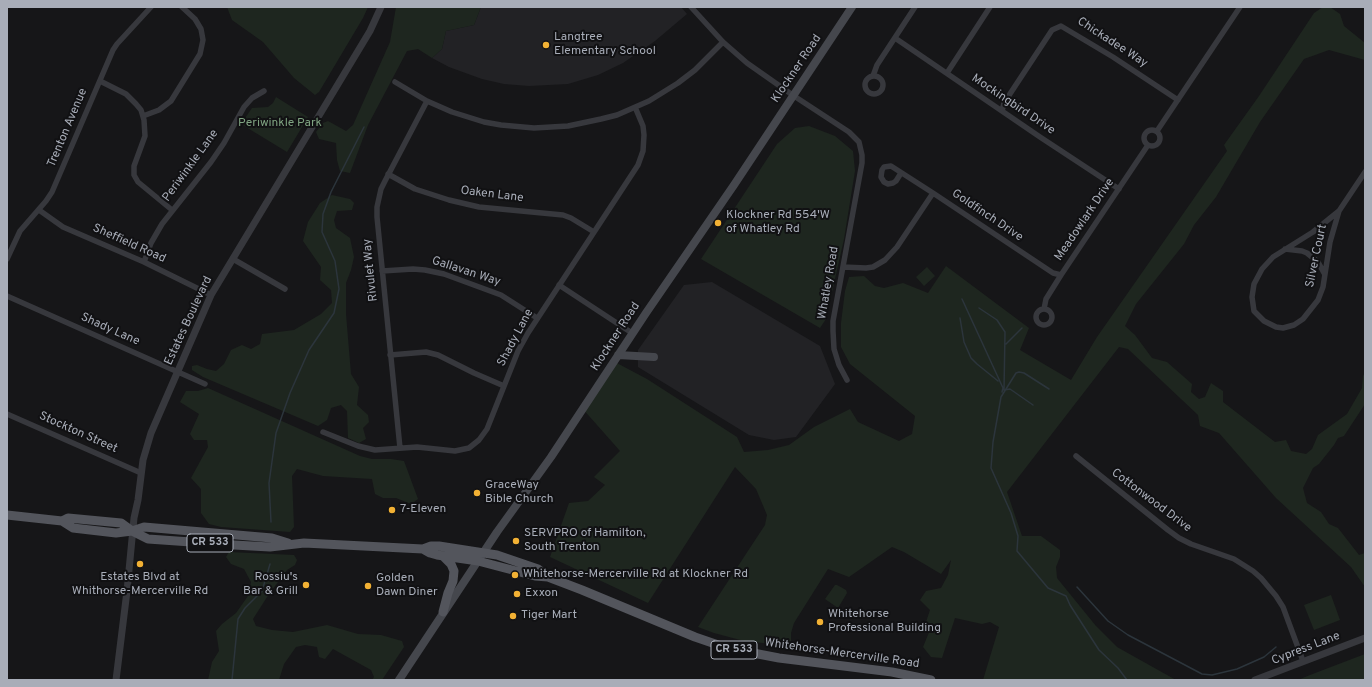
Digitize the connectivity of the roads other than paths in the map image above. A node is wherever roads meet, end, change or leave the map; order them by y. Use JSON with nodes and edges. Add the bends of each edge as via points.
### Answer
{"nodes":[{"id":1,"x":151,"y":7,"type":"edge"},
{"id":2,"x":182,"y":7,"type":"edge"},
{"id":3,"x":381,"y":7,"type":"edge"},
{"id":4,"x":691,"y":7,"type":"edge"},
{"id":5,"x":852,"y":7,"type":"edge"},
{"id":6,"x":915,"y":7,"type":"edge"},
{"id":7,"x":990,"y":7,"type":"edge"},
{"id":8,"x":1230,"y":7,"type":"edge"},
{"id":9,"x":1238,"y":9,"type":"edge"},
{"id":10,"x":895,"y":38,"type":"junction"},
{"id":11,"x":723,"y":42,"type":"junction"},
{"id":12,"x":947,"y":73,"type":"junction"},
{"id":13,"x":873,"y":76,"type":"dead end"},
{"id":14,"x":100,"y":81,"type":"junction"},
{"id":15,"x":395,"y":82,"type":"dead end"},
{"id":16,"x":264,"y":90,"type":"dead end"},
{"id":17,"x":794,"y":96,"type":"junction"},
{"id":18,"x":1178,"y":100,"type":"junction"},
{"id":19,"x":427,"y":101,"type":"junction"},
{"id":20,"x":635,"y":107,"type":"junction"},
{"id":21,"x":1002,"y":111,"type":"junction"},
{"id":22,"x":143,"y":116,"type":"junction"},
{"id":23,"x":1157,"y":131,"type":"junction"},
{"id":24,"x":1148,"y":145,"type":"junction"},
{"id":25,"x":1365,"y":172,"type":"edge"},
{"id":26,"x":901,"y":173,"type":"dead end"},
{"id":27,"x":388,"y":174,"type":"junction"},
{"id":28,"x":1119,"y":189,"type":"junction"},
{"id":29,"x":933,"y":193,"type":"junction"},
{"id":30,"x":39,"y":210,"type":"junction"},
{"id":31,"x":172,"y":210,"type":"junction"},
{"id":32,"x":1339,"y":212,"type":"junction"},
{"id":33,"x":594,"y":232,"type":"junction"},
{"id":34,"x":1285,"y":249,"type":"junction"},
{"id":35,"x":7,"y":258,"type":"edge"},
{"id":36,"x":233,"y":259,"type":"junction"},
{"id":37,"x":144,"y":262,"type":"junction"},
{"id":38,"x":843,"y":267,"type":"junction"},
{"id":39,"x":382,"y":271,"type":"junction"},
{"id":40,"x":1324,"y":274,"type":"junction"},
{"id":41,"x":1061,"y":275,"type":"junction"},
{"id":42,"x":559,"y":285,"type":"junction"},
{"id":43,"x":285,"y":289,"type":"dead end"},
{"id":44,"x":211,"y":295,"type":"junction"},
{"id":45,"x":7,"y":296,"type":"edge"},
{"id":46,"x":1044,"y":309,"type":"dead end"},
{"id":47,"x":537,"y":318,"type":"junction"},
{"id":48,"x":632,"y":333,"type":"junction"},
{"id":49,"x":390,"y":355,"type":"junction"},
{"id":50,"x":618,"y":355,"type":"junction"},
{"id":51,"x":654,"y":357,"type":"dead end"},
{"id":52,"x":177,"y":372,"type":"junction"},
{"id":53,"x":847,"y":380,"type":"dead end"},
{"id":54,"x":205,"y":384,"type":"dead end"},
{"id":55,"x":504,"y":386,"type":"junction"},
{"id":56,"x":7,"y":414,"type":"edge"},
{"id":57,"x":323,"y":432,"type":"dead end"},
{"id":58,"x":400,"y":448,"type":"junction"},
{"id":59,"x":1076,"y":456,"type":"dead end"},
{"id":60,"x":141,"y":473,"type":"junction"},
{"id":61,"x":7,"y":515,"type":"edge"},
{"id":62,"x":132,"y":531,"type":"junction"},
{"id":63,"x":423,"y":549,"type":"junction"},
{"id":64,"x":484,"y":552,"type":"junction"},
{"id":65,"x":440,"y":556,"type":"junction"},
{"id":66,"x":478,"y":561,"type":"junction"},
{"id":67,"x":548,"y":577,"type":"junction"},
{"id":68,"x":444,"y":612,"type":"junction"},
{"id":69,"x":1365,"y":638,"type":"edge"},
{"id":70,"x":1303,"y":661,"type":"junction"},
{"id":71,"x":116,"y":680,"type":"edge"},
{"id":72,"x":399,"y":680,"type":"edge"},
{"id":73,"x":931,"y":680,"type":"edge"},
{"id":74,"x":1254,"y":680,"type":"edge"}],
"edges":[{"from":1,"to":14,"type":"street","name":"Trenton Avenue","via":[[117,44]]},
{"from":2,"to":22,"type":"street","via":[[195,18],[201,29],[203,40],[200,54],[171,101],[159,110]]},
{"from":3,"to":36,"type":"street","name":"Estates Boulevard","via":[[370,31]]},
{"from":4,"to":11,"type":"street","name":"Whatley Road"},
{"from":5,"to":17,"type":"main road","name":"Klockner Road"},
{"from":6,"to":10,"type":"street"},
{"from":7,"to":12,"type":"street"},
{"from":8,"to":9,"type":"street"},
{"from":9,"to":18,"type":"street","name":"Meadowlark Drive"},
{"from":10,"to":12,"type":"street","name":"Mockingbird Drive"},
{"from":10,"to":13,"type":"street"},
{"from":11,"to":17,"type":"street","name":"Whatley Road","via":[[747,63]]},
{"from":11,"to":20,"type":"street","via":[[678,83]]},
{"from":12,"to":21,"type":"street","name":"Mockingbird Drive"},
{"from":14,"to":22,"type":"street","via":[[131,98]]},
{"from":14,"to":30,"type":"street","name":"Trenton Avenue","via":[[58,181]]},
{"from":15,"to":19,"type":"street"},
{"from":16,"to":31,"type":"street","name":"Periwinkle Lane","via":[[244,107],[219,150]]},
{"from":17,"to":38,"type":"street","name":"Whatley Road","via":[[849,132],[861,148],[862,164]]},
{"from":17,"to":48,"type":"main road","name":"Klockner Road"},
{"from":18,"to":21,"type":"street","name":"Chickadee Way","via":[[1061,26],[1052,30],[1004,103]]},
{"from":18,"to":23,"type":"street","name":"Meadowlark Drive"},
{"from":19,"to":20,"type":"street","via":[[484,122],[534,128],[584,123]]},
{"from":19,"to":27,"type":"street","name":"Rivulet Way"},
{"from":20,"to":33,"type":"street","name":"Shady Lane","via":[[643,126],[642,158]]},
{"from":21,"to":28,"type":"street","name":"Mockingbird Drive"},
{"from":22,"to":31,"type":"street","via":[[145,136],[134,166],[134,175],[138,182]]},
{"from":23,"to":24,"type":"street","name":"Meadowlark Drive","via":[[1160,135],[1159,142],[1152,146]]},
{"from":23,"to":24,"type":"street","name":"Meadowlark Drive","via":[[1152,129],[1145,133],[1144,138]]},
{"from":24,"to":28,"type":"street","name":"Meadowlark Drive"},
{"from":25,"to":32,"type":"street","name":"Silver Court"},
{"from":26,"to":29,"type":"street","name":"Goldfinch Drive"},
{"from":27,"to":33,"type":"street","name":"Oaken Lane","via":[[415,189],[448,200],[563,215]]},
{"from":27,"to":39,"type":"street","name":"Rivulet Way","via":[[377,207]]},
{"from":28,"to":41,"type":"street","name":"Meadowlark Drive"},
{"from":29,"to":38,"type":"street","via":[[897,247],[885,260],[866,268]]},
{"from":29,"to":41,"type":"street","name":"Goldfinch Drive","via":[[1052,272]]},
{"from":30,"to":35,"type":"street","name":"Trenton Avenue","via":[[20,231]]},
{"from":30,"to":37,"type":"street","name":"Sheffield Road","via":[[63,227]]},
{"from":31,"to":37,"type":"street","name":"Periwinkle Lane","via":[[156,234]]},
{"from":32,"to":34,"type":"street","name":"Silver Court","via":[[1314,232]]},
{"from":32,"to":40,"type":"street","name":"Silver Court"},
{"from":33,"to":42,"type":"street","name":"Shady Lane"},
{"from":34,"to":40,"type":"street","via":[[1307,253],[1318,262]]},
{"from":34,"to":40,"type":"street","name":"Silver Court","via":[[1267,262],[1254,284],[1252,305],[1264,321],[1283,328],[1303,320],[1322,292]]},
{"from":36,"to":43,"type":"street"},
{"from":36,"to":44,"type":"street","name":"Estates Boulevard"},
{"from":37,"to":44,"type":"street","name":"Sheffield Road"},
{"from":38,"to":53,"type":"street","name":"Whatley Road","via":[[832,331],[839,365]]},
{"from":39,"to":47,"type":"street","name":"Gallavan Way","via":[[413,269],[444,274],[495,292]]},
{"from":39,"to":49,"type":"street","name":"Rivulet Way"},
{"from":41,"to":46,"type":"street","name":"Meadowlark Drive","via":[[1046,299]]},
{"from":42,"to":47,"type":"street","name":"Shady Lane"},
{"from":42,"to":48,"type":"street"},
{"from":44,"to":52,"type":"street","name":"Estates Boulevard"},
{"from":45,"to":52,"type":"street","name":"Shady Lane"},
{"from":47,"to":55,"type":"street","name":"Shady Lane","via":[[518,351]]},
{"from":48,"to":50,"type":"main road","name":"Klockner Road"},
{"from":49,"to":55,"type":"street","via":[[432,353]]},
{"from":49,"to":58,"type":"street","name":"Rivulet Way"},
{"from":50,"to":51,"type":"main road"},
{"from":50,"to":64,"type":"main road","name":"Klockner Road"},
{"from":52,"to":54,"type":"street","name":"Shady Lane"},
{"from":52,"to":60,"type":"street","name":"Estates Boulevard","via":[[146,446]]},
{"from":55,"to":58,"type":"street","name":"Shady Lane","via":[[483,435],[469,448],[448,451],[428,447]]},
{"from":56,"to":60,"type":"street","name":"Stockton Street"},
{"from":57,"to":58,"type":"street","name":"Shady Lane","via":[[367,449]]},
{"from":59,"to":70,"type":"street","name":"Cottonwood Drive","via":[[1179,538],[1234,559],[1261,578],[1283,607]]},
{"from":60,"to":62,"type":"street","name":"Estates Boulevard"},
{"from":61,"to":62,"type":"main road","via":[[62,521],[68,518],[121,523]]},
{"from":62,"to":63,"type":"main road","name":"Whitehorse-Mercerville Road","number":"CR 533","via":[[144,527],[272,538],[289,544]]},
{"from":62,"to":71,"type":"street","name":"Estates Boulevard"},
{"from":63,"to":64,"type":"main road","name":"Whitehorse-Mercerville Road","number":"CR 533","via":[[439,546]]},
{"from":63,"to":65,"type":"main road","name":"Whitehorse-Mercerville Road","number":"CR 533"},
{"from":64,"to":66,"type":"main road","name":"Klockner Road"},
{"from":64,"to":67,"type":"main road","name":"Whitehorse-Mercerville Road","number":"CR 533","via":[[527,564]]},
{"from":65,"to":66,"type":"main road","name":"Whitehorse-Mercerville Road","number":"CR 533"},
{"from":65,"to":68,"type":"main road","via":[[451,564],[454,571]]},
{"from":66,"to":67,"type":"main road","name":"Whitehorse-Mercerville Road","number":"CR 533"},
{"from":66,"to":68,"type":"main road","name":"Klockner Road"},
{"from":67,"to":73,"type":"main road","name":"Whitehorse-Mercerville Road","number":"CR 533","via":[[727,648]]},
{"from":68,"to":72,"type":"main road","name":"Klockner Road"},
{"from":69,"to":70,"type":"street","name":"Cypress Lane"},
{"from":70,"to":74,"type":"street","name":"Cypress Lane"}]}
